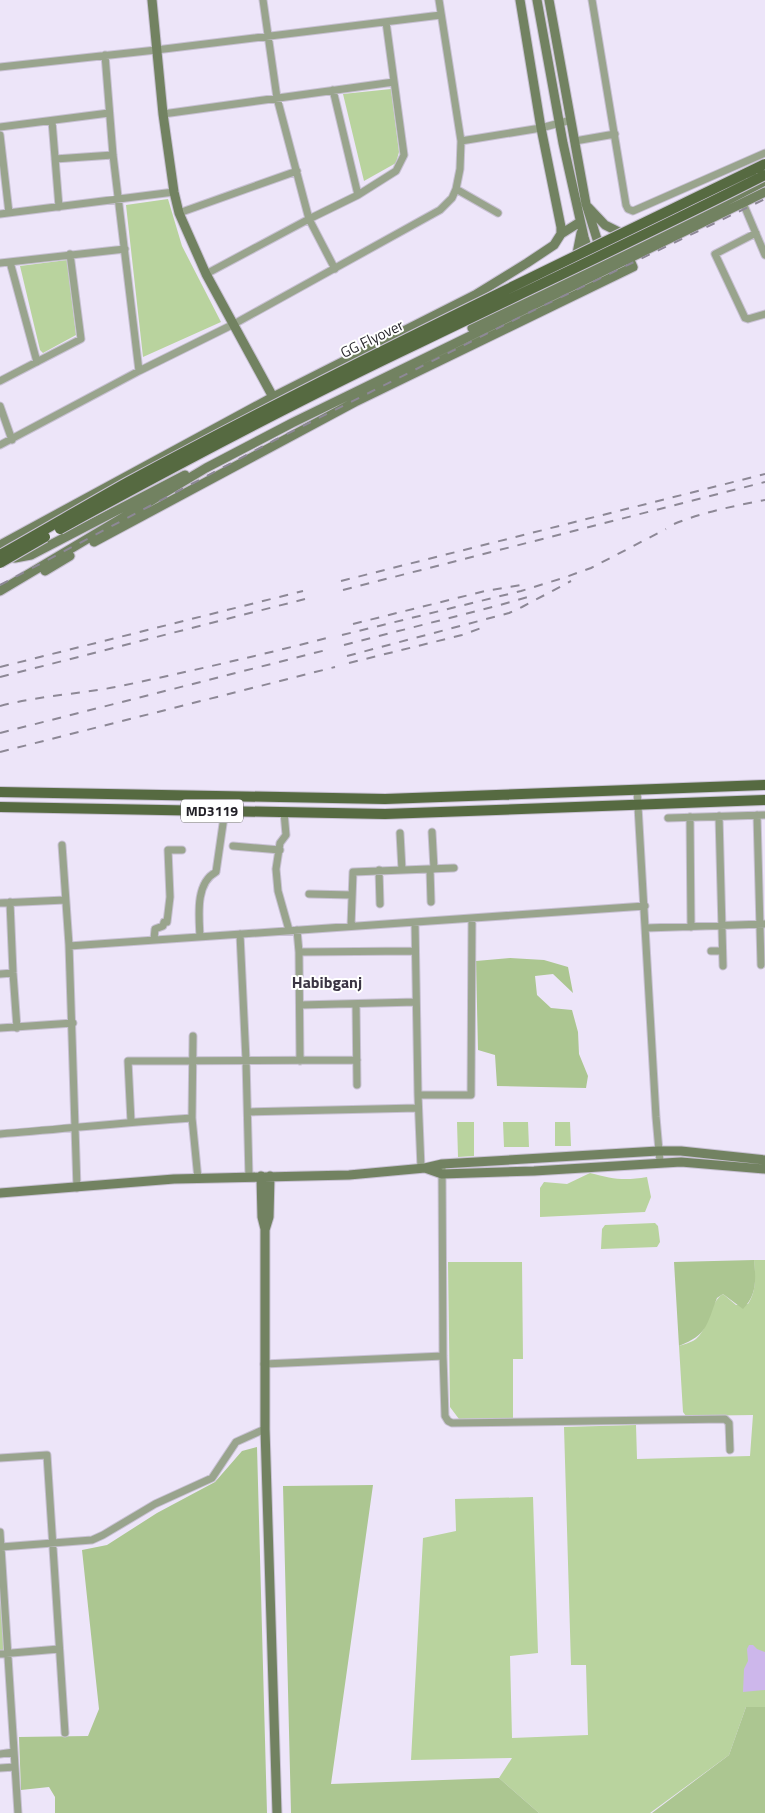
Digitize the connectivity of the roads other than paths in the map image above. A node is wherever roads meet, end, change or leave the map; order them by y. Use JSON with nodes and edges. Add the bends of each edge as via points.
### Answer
{"nodes":[{"id":1,"x":152,"y":0,"type":"edge"},
{"id":2,"x":263,"y":0,"type":"edge"},
{"id":3,"x":438,"y":0,"type":"edge"},
{"id":4,"x":520,"y":0,"type":"edge"},
{"id":5,"x":537,"y":0,"type":"edge"},
{"id":6,"x":549,"y":0,"type":"edge"},
{"id":7,"x":592,"y":0,"type":"edge"},
{"id":8,"x":441,"y":15,"type":"junction"},
{"id":9,"x":386,"y":22,"type":"junction"},
{"id":10,"x":268,"y":36,"type":"junction"},
{"id":11,"x":156,"y":50,"type":"junction"},
{"id":12,"x":105,"y":55,"type":"junction"},
{"id":13,"x":0,"y":67,"type":"edge"},
{"id":14,"x":394,"y":82,"type":"junction"},
{"id":15,"x":333,"y":90,"type":"junction"},
{"id":16,"x":277,"y":98,"type":"junction"},
{"id":17,"x":109,"y":113,"type":"junction"},
{"id":18,"x":163,"y":114,"type":"junction"},
{"id":19,"x":571,"y":120,"type":"junction"},
{"id":20,"x":52,"y":121,"type":"junction"},
{"id":21,"x":560,"y":123,"type":"junction"},
{"id":22,"x":0,"y":127,"type":"edge"},
{"id":23,"x":542,"y":128,"type":"junction"},
{"id":24,"x":615,"y":134,"type":"junction"},
{"id":25,"x":0,"y":135,"type":"edge"},
{"id":26,"x":461,"y":140,"type":"junction"},
{"id":27,"x":575,"y":141,"type":"junction"},
{"id":28,"x":765,"y":153,"type":"edge"},
{"id":29,"x":113,"y":155,"type":"junction"},
{"id":30,"x":55,"y":159,"type":"junction"},
{"id":31,"x":765,"y":164,"type":"edge"},
{"id":32,"x":297,"y":171,"type":"junction"},
{"id":33,"x":765,"y":175,"type":"edge"},
{"id":34,"x":765,"y":181,"type":"edge"},
{"id":35,"x":456,"y":189,"type":"junction"},
{"id":36,"x":174,"y":192,"type":"junction"},
{"id":37,"x":765,"y":192,"type":"edge"},
{"id":38,"x":358,"y":195,"type":"junction"},
{"id":39,"x":118,"y":199,"type":"junction"},
{"id":40,"x":743,"y":203,"type":"junction"},
{"id":41,"x":586,"y":204,"type":"junction"},
{"id":42,"x":59,"y":207,"type":"junction"},
{"id":43,"x":9,"y":212,"type":"junction"},
{"id":44,"x":179,"y":213,"type":"junction"},
{"id":45,"x":498,"y":213,"type":"dead end"},
{"id":46,"x":0,"y":214,"type":"edge"},
{"id":47,"x":309,"y":219,"type":"junction"},
{"id":48,"x":581,"y":225,"type":"junction"},
{"id":49,"x":756,"y":233,"type":"junction"},
{"id":50,"x":561,"y":234,"type":"junction"},
{"id":51,"x":648,"y":242,"type":"junction"},
{"id":52,"x":125,"y":249,"type":"junction"},
{"id":53,"x":70,"y":254,"type":"junction"},
{"id":54,"x":765,"y":255,"type":"edge"},
{"id":55,"x":629,"y":258,"type":"junction"},
{"id":56,"x":10,"y":262,"type":"junction"},
{"id":57,"x":0,"y":264,"type":"edge"},
{"id":58,"x":607,"y":266,"type":"junction"},
{"id":59,"x":335,"y":269,"type":"junction"},
{"id":60,"x":596,"y":271,"type":"junction"},
{"id":61,"x":206,"y":274,"type":"junction"},
{"id":62,"x":572,"y":279,"type":"junction"},
{"id":63,"x":475,"y":295,"type":"junction"},
{"id":64,"x":765,"y":314,"type":"edge"},
{"id":65,"x":492,"y":318,"type":"junction"},
{"id":66,"x":234,"y":324,"type":"junction"},
{"id":67,"x":37,"y":362,"type":"junction"},
{"id":68,"x":139,"y":371,"type":"junction"},
{"id":69,"x":0,"y":381,"type":"edge"},
{"id":70,"x":273,"y":397,"type":"junction"},
{"id":71,"x":0,"y":406,"type":"edge"},
{"id":72,"x":12,"y":440,"type":"junction"},
{"id":73,"x":0,"y":446,"type":"edge"},
{"id":74,"x":0,"y":545,"type":"edge"},
{"id":75,"x":0,"y":556,"type":"edge"},
{"id":76,"x":0,"y":563,"type":"edge"},
{"id":77,"x":0,"y":592,"type":"edge"},
{"id":78,"x":765,"y":785,"type":"edge"},
{"id":79,"x":637,"y":789,"type":"junction"},
{"id":80,"x":0,"y":792,"type":"edge"},
{"id":81,"x":46,"y":792,"type":"junction"},
{"id":82,"x":765,"y":800,"type":"edge"},
{"id":83,"x":638,"y":804,"type":"junction"},
{"id":84,"x":0,"y":807,"type":"edge"},
{"id":85,"x":45,"y":808,"type":"junction"},
{"id":86,"x":225,"y":810,"type":"junction"},
{"id":87,"x":284,"y":812,"type":"junction"},
{"id":88,"x":765,"y":815,"type":"edge"},
{"id":89,"x":719,"y":816,"type":"junction"},
{"id":90,"x":757,"y":816,"type":"junction"},
{"id":91,"x":690,"y":817,"type":"junction"},
{"id":92,"x":668,"y":818,"type":"dead end"},
{"id":93,"x":432,"y":832,"type":"dead end"},
{"id":94,"x":400,"y":833,"type":"dead end"},
{"id":95,"x":62,"y":845,"type":"dead end"},
{"id":96,"x":233,"y":846,"type":"dead end"},
{"id":97,"x":182,"y":850,"type":"dead end"},
{"id":98,"x":280,"y":850,"type":"junction"},
{"id":99,"x":454,"y":868,"type":"dead end"},
{"id":100,"x":432,"y":869,"type":"junction"},
{"id":101,"x":379,"y":870,"type":"junction"},
{"id":102,"x":402,"y":870,"type":"junction"},
{"id":103,"x":309,"y":894,"type":"dead end"},
{"id":104,"x":352,"y":895,"type":"junction"},
{"id":105,"x":65,"y":900,"type":"junction"},
{"id":106,"x":10,"y":902,"type":"junction"},
{"id":107,"x":431,"y":902,"type":"dead end"},
{"id":108,"x":0,"y":903,"type":"edge"},
{"id":109,"x":380,"y":904,"type":"dead end"},
{"id":110,"x":644,"y":906,"type":"junction"},
{"id":111,"x":472,"y":918,"type":"junction"},
{"id":112,"x":415,"y":922,"type":"junction"},
{"id":113,"x":763,"y":924,"type":"edge"},
{"id":114,"x":721,"y":925,"type":"junction"},
{"id":115,"x":351,"y":926,"type":"junction"},
{"id":116,"x":691,"y":927,"type":"junction"},
{"id":117,"x":646,"y":928,"type":"junction"},
{"id":118,"x":293,"y":930,"type":"junction"},
{"id":119,"x":240,"y":934,"type":"junction"},
{"id":120,"x":200,"y":937,"type":"junction"},
{"id":121,"x":154,"y":939,"type":"junction"},
{"id":122,"x":69,"y":946,"type":"junction"},
{"id":123,"x":414,"y":951,"type":"junction"},
{"id":124,"x":711,"y":951,"type":"dead end"},
{"id":125,"x":722,"y":951,"type":"junction"},
{"id":126,"x":299,"y":952,"type":"junction"},
{"id":127,"x":723,"y":966,"type":"dead end"},
{"id":128,"x":761,"y":966,"type":"dead end"},
{"id":129,"x":13,"y":973,"type":"junction"},
{"id":130,"x":0,"y":974,"type":"edge"},
{"id":131,"x":416,"y":1002,"type":"junction"},
{"id":132,"x":356,"y":1004,"type":"junction"},
{"id":133,"x":300,"y":1005,"type":"junction"},
{"id":134,"x":0,"y":1028,"type":"edge"},
{"id":135,"x":17,"y":1028,"type":"junction"},
{"id":136,"x":73,"y":1028,"type":"junction"},
{"id":137,"x":193,"y":1036,"type":"dead end"},
{"id":138,"x":246,"y":1060,"type":"junction"},
{"id":139,"x":300,"y":1060,"type":"junction"},
{"id":140,"x":357,"y":1060,"type":"junction"},
{"id":141,"x":193,"y":1061,"type":"junction"},
{"id":142,"x":357,"y":1085,"type":"dead end"},
{"id":143,"x":418,"y":1095,"type":"junction"},
{"id":144,"x":418,"y":1108,"type":"junction"},
{"id":145,"x":248,"y":1112,"type":"junction"},
{"id":146,"x":192,"y":1118,"type":"junction"},
{"id":147,"x":131,"y":1122,"type":"junction"},
{"id":148,"x":76,"y":1129,"type":"junction"},
{"id":149,"x":0,"y":1134,"type":"edge"},
{"id":150,"x":658,"y":1151,"type":"junction"},
{"id":151,"x":540,"y":1159,"type":"junction"},
{"id":152,"x":765,"y":1160,"type":"edge"},
{"id":153,"x":660,"y":1162,"type":"junction"},
{"id":154,"x":423,"y":1168,"type":"junction"},
{"id":155,"x":442,"y":1169,"type":"junction"},
{"id":156,"x":541,"y":1170,"type":"junction"},
{"id":157,"x":765,"y":1170,"type":"edge"},
{"id":158,"x":266,"y":1176,"type":"junction"},
{"id":159,"x":249,"y":1177,"type":"junction"},
{"id":160,"x":198,"y":1179,"type":"junction"},
{"id":161,"x":77,"y":1188,"type":"junction"},
{"id":162,"x":4,"y":1193,"type":"edge"},
{"id":163,"x":443,"y":1356,"type":"junction"},
{"id":164,"x":264,"y":1364,"type":"junction"},
{"id":165,"x":265,"y":1429,"type":"junction"},
{"id":166,"x":730,"y":1450,"type":"dead end"},
{"id":167,"x":0,"y":1458,"type":"edge"},
{"id":168,"x":0,"y":1532,"type":"edge"},
{"id":169,"x":52,"y":1542,"type":"junction"},
{"id":170,"x":1,"y":1547,"type":"edge"},
{"id":171,"x":59,"y":1649,"type":"junction"},
{"id":172,"x":4,"y":1654,"type":"edge"},
{"id":173,"x":65,"y":1733,"type":"dead end"},
{"id":174,"x":14,"y":1752,"type":"junction"},
{"id":175,"x":0,"y":1754,"type":"edge"},
{"id":176,"x":15,"y":1766,"type":"junction"},
{"id":177,"x":0,"y":1768,"type":"edge"},
{"id":178,"x":18,"y":1813,"type":"edge"},
{"id":179,"x":277,"y":1813,"type":"edge"}],
"edges":[{"from":1,"to":11,"type":"main road"},
{"from":2,"to":10,"type":"street"},
{"from":3,"to":8,"type":"street"},
{"from":4,"to":23,"type":"main road"},
{"from":5,"to":21,"type":"main road"},
{"from":6,"to":19,"type":"main road"},
{"from":7,"to":24,"type":"street"},
{"from":8,"to":9,"type":"street"},
{"from":8,"to":26,"type":"street"},
{"from":9,"to":10,"type":"street"},
{"from":9,"to":14,"type":"street"},
{"from":10,"to":11,"type":"street"},
{"from":10,"to":16,"type":"street"},
{"from":11,"to":12,"type":"street"},
{"from":11,"to":18,"type":"main road"},
{"from":12,"to":13,"type":"street"},
{"from":12,"to":17,"type":"street"},
{"from":14,"to":15,"type":"street"},
{"from":14,"to":38,"type":"street","via":[[404,155],[396,171]]},
{"from":15,"to":16,"type":"street"},
{"from":15,"to":38,"type":"street"},
{"from":16,"to":18,"type":"street"},
{"from":16,"to":32,"type":"street"},
{"from":17,"to":20,"type":"street"},
{"from":17,"to":29,"type":"street"},
{"from":18,"to":36,"type":"main road"},
{"from":19,"to":21,"type":"street"},
{"from":19,"to":27,"type":"main road"},
{"from":20,"to":22,"type":"street"},
{"from":20,"to":30,"type":"street"},
{"from":21,"to":23,"type":"street"},
{"from":21,"to":48,"type":"main road"},
{"from":23,"to":26,"type":"street"},
{"from":23,"to":50,"type":"main road"},
{"from":24,"to":27,"type":"street"},
{"from":24,"to":28,"type":"street","via":[[626,205],[633,211]]},
{"from":25,"to":43,"type":"street"},
{"from":26,"to":35,"type":"street"},
{"from":27,"to":41,"type":"main road"},
{"from":29,"to":30,"type":"street"},
{"from":29,"to":39,"type":"street"},
{"from":30,"to":42,"type":"street"},
{"from":31,"to":75,"type":"main road","name":"GG Flyover","bridge":true,"via":[[277,404],[126,484]]},
{"from":32,"to":44,"type":"street"},
{"from":32,"to":47,"type":"street"},
{"from":33,"to":76,"type":"main road","name":"GG Flyover","bridge":true,"via":[[271,416]]},
{"from":34,"to":51,"type":"main road"},
{"from":35,"to":45,"type":"street"},
{"from":35,"to":59,"type":"street","via":[[440,210]]},
{"from":36,"to":39,"type":"street"},
{"from":36,"to":44,"type":"main road"},
{"from":37,"to":40,"type":"main road"},
{"from":38,"to":47,"type":"street"},
{"from":39,"to":42,"type":"street"},
{"from":39,"to":52,"type":"street"},
{"from":40,"to":49,"type":"street"},
{"from":40,"to":55,"type":"main road"},
{"from":41,"to":51,"type":"main road","via":[[605,225]]},
{"from":41,"to":58,"type":"main road"},
{"from":42,"to":43,"type":"street"},
{"from":43,"to":46,"type":"street"},
{"from":44,"to":61,"type":"main road"},
{"from":47,"to":59,"type":"street"},
{"from":47,"to":61,"type":"street"},
{"from":48,"to":50,"type":"main road"},
{"from":48,"to":60,"type":"main road"},
{"from":48,"to":62,"type":"main road"},
{"from":49,"to":54,"type":"street"},
{"from":49,"to":64,"type":"street","via":[[715,254],[745,318]]},
{"from":50,"to":63,"type":"main road","via":[[546,250]]},
{"from":51,"to":58,"type":"main road"},
{"from":52,"to":53,"type":"street"},
{"from":52,"to":68,"type":"street"},
{"from":53,"to":56,"type":"street"},
{"from":53,"to":67,"type":"street","via":[[81,339]]},
{"from":55,"to":58,"type":"main road"},
{"from":55,"to":77,"type":"main road","via":[[633,267],[355,402],[100,538],[10,591]]},
{"from":56,"to":57,"type":"street"},
{"from":56,"to":67,"type":"street"},
{"from":58,"to":60,"type":"main road"},
{"from":59,"to":66,"type":"street"},
{"from":60,"to":62,"type":"main road"},
{"from":60,"to":77,"type":"main road","via":[[206,468]]},
{"from":61,"to":66,"type":"main road"},
{"from":62,"to":65,"type":"main road"},
{"from":63,"to":65,"type":"main road"},
{"from":63,"to":70,"type":"main road"},
{"from":65,"to":75,"type":"main road","via":[[31,555]]},
{"from":66,"to":68,"type":"street"},
{"from":66,"to":70,"type":"main road"},
{"from":67,"to":69,"type":"street"},
{"from":68,"to":72,"type":"street"},
{"from":70,"to":74,"type":"main road"},
{"from":71,"to":72,"type":"street"},
{"from":72,"to":73,"type":"street"},
{"from":78,"to":79,"type":"main road","number":"MD3119"},
{"from":79,"to":81,"type":"main road","number":"MD3119","via":[[385,798]]},
{"from":79,"to":83,"type":"street"},
{"from":80,"to":81,"type":"main road","number":"MD3119"},
{"from":81,"to":85,"type":"main road"},
{"from":82,"to":83,"type":"main road","number":"MD3119"},
{"from":83,"to":87,"type":"main road","number":"MD3119","via":[[386,814]]},
{"from":83,"to":110,"type":"street"},
{"from":84,"to":85,"type":"main road","number":"MD3119"},
{"from":85,"to":86,"type":"main road","number":"MD3119"},
{"from":86,"to":87,"type":"main road","number":"MD3119"},
{"from":86,"to":120,"type":"street","via":[[216,872],[209,876],[202,888]]},
{"from":87,"to":98,"type":"street","via":[[286,835],[280,843]]},
{"from":88,"to":90,"type":"street"},
{"from":89,"to":90,"type":"street"},
{"from":89,"to":91,"type":"street"},
{"from":89,"to":114,"type":"street"},
{"from":90,"to":113,"type":"street"},
{"from":91,"to":92,"type":"street"},
{"from":91,"to":116,"type":"street"},
{"from":93,"to":100,"type":"street"},
{"from":94,"to":102,"type":"street"},
{"from":95,"to":105,"type":"street"},
{"from":96,"to":98,"type":"street"},
{"from":97,"to":121,"type":"street","via":[[168,850],[170,896],[167,922],[155,929]]},
{"from":98,"to":118,"type":"street","via":[[276,869],[278,891]]},
{"from":99,"to":100,"type":"street"},
{"from":100,"to":102,"type":"street"},
{"from":100,"to":107,"type":"street"},
{"from":101,"to":102,"type":"street"},
{"from":101,"to":104,"type":"street","via":[[353,872]]},
{"from":101,"to":109,"type":"street"},
{"from":103,"to":104,"type":"street"},
{"from":104,"to":115,"type":"street"},
{"from":105,"to":106,"type":"street"},
{"from":105,"to":122,"type":"street"},
{"from":106,"to":108,"type":"street"},
{"from":106,"to":129,"type":"street"},
{"from":110,"to":111,"type":"street"},
{"from":110,"to":117,"type":"street"},
{"from":111,"to":112,"type":"street"},
{"from":111,"to":143,"type":"street","via":[[471,1095]]},
{"from":112,"to":115,"type":"street"},
{"from":112,"to":123,"type":"street"},
{"from":113,"to":114,"type":"street"},
{"from":113,"to":128,"type":"street"},
{"from":114,"to":116,"type":"street"},
{"from":114,"to":125,"type":"street"},
{"from":115,"to":118,"type":"street"},
{"from":116,"to":117,"type":"street"},
{"from":117,"to":150,"type":"street"},
{"from":118,"to":119,"type":"street"},
{"from":118,"to":126,"type":"street"},
{"from":119,"to":120,"type":"street"},
{"from":119,"to":138,"type":"street"},
{"from":120,"to":121,"type":"street"},
{"from":121,"to":122,"type":"street"},
{"from":122,"to":136,"type":"street"},
{"from":123,"to":126,"type":"street"},
{"from":123,"to":131,"type":"street"},
{"from":124,"to":125,"type":"street"},
{"from":125,"to":127,"type":"street"},
{"from":126,"to":133,"type":"street"},
{"from":129,"to":130,"type":"street"},
{"from":129,"to":135,"type":"street"},
{"from":131,"to":132,"type":"street"},
{"from":131,"to":143,"type":"street"},
{"from":132,"to":133,"type":"street"},
{"from":132,"to":140,"type":"street"},
{"from":133,"to":139,"type":"street"},
{"from":134,"to":135,"type":"street"},
{"from":135,"to":136,"type":"street"},
{"from":136,"to":148,"type":"street"},
{"from":137,"to":141,"type":"street"},
{"from":138,"to":139,"type":"street"},
{"from":138,"to":141,"type":"street"},
{"from":138,"to":145,"type":"street"},
{"from":139,"to":140,"type":"street"},
{"from":140,"to":142,"type":"street"},
{"from":141,"to":146,"type":"street"},
{"from":141,"to":147,"type":"street","via":[[128,1061]]},
{"from":143,"to":144,"type":"street"},
{"from":144,"to":145,"type":"street"},
{"from":144,"to":154,"type":"street"},
{"from":145,"to":159,"type":"street"},
{"from":146,"to":147,"type":"street"},
{"from":146,"to":160,"type":"street"},
{"from":147,"to":148,"type":"street"},
{"from":148,"to":149,"type":"street"},
{"from":148,"to":161,"type":"street"},
{"from":150,"to":151,"type":"main road"},
{"from":150,"to":152,"type":"main road"},
{"from":150,"to":153,"type":"street"},
{"from":151,"to":155,"type":"main road"},
{"from":151,"to":156,"type":"main road"},
{"from":153,"to":156,"type":"main road"},
{"from":153,"to":157,"type":"main road"},
{"from":154,"to":155,"type":"main road"},
{"from":154,"to":158,"type":"main road","via":[[349,1175]]},
{"from":155,"to":156,"type":"main road"},
{"from":155,"to":163,"type":"street"},
{"from":158,"to":159,"type":"main road"},
{"from":158,"to":164,"type":"main road","via":[[262,1218],[265,1230]]},
{"from":159,"to":160,"type":"main road"},
{"from":160,"to":161,"type":"main road"},
{"from":161,"to":162,"type":"main road"},
{"from":163,"to":164,"type":"street"},
{"from":163,"to":166,"type":"street","via":[[446,1416],[452,1423],[725,1419],[729,1423]]},
{"from":164,"to":165,"type":"main road"},
{"from":165,"to":169,"type":"street","via":[[236,1442],[212,1478],[148,1508],[92,1540]]},
{"from":165,"to":179,"type":"main road"},
{"from":167,"to":169,"type":"street","via":[[47,1455]]},
{"from":168,"to":170,"type":"street"},
{"from":169,"to":170,"type":"street"},
{"from":169,"to":171,"type":"street"},
{"from":170,"to":172,"type":"street"},
{"from":171,"to":172,"type":"street"},
{"from":171,"to":173,"type":"street"},
{"from":172,"to":174,"type":"street"},
{"from":174,"to":175,"type":"street"},
{"from":174,"to":176,"type":"street"},
{"from":176,"to":177,"type":"street"},
{"from":176,"to":178,"type":"street"}]}
